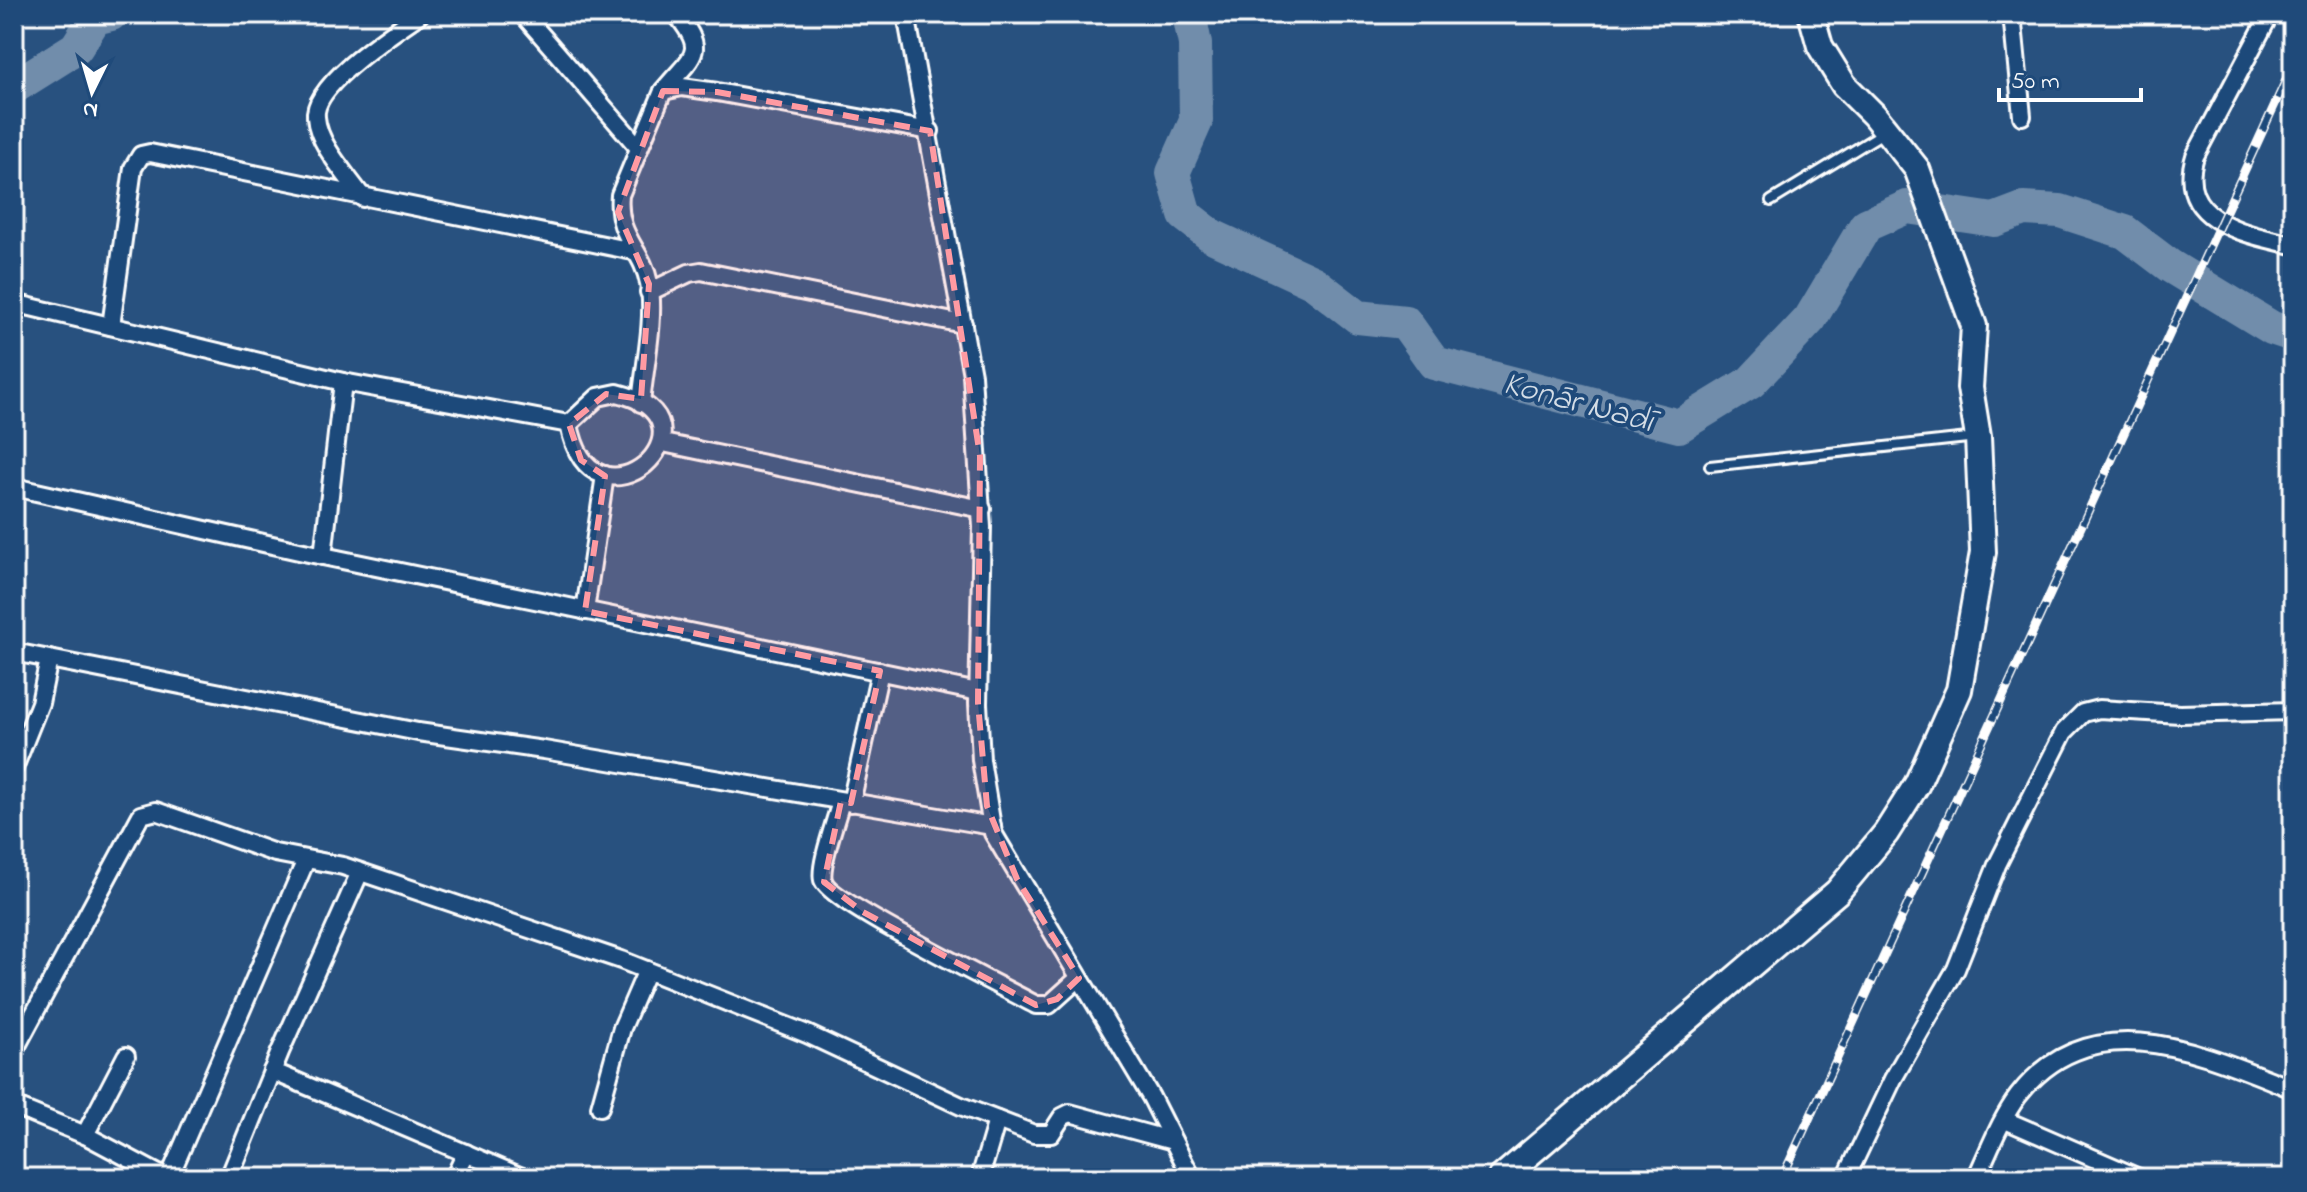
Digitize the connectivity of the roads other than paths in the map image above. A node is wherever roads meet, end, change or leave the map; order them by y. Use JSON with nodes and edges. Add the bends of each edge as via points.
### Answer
{"nodes":[{"id":1,"x":420,"y":14,"type":"edge"},
{"id":2,"x":523,"y":14,"type":"edge"},
{"id":3,"x":676,"y":14,"type":"edge"},
{"id":4,"x":906,"y":14,"type":"edge"},
{"id":5,"x":1811,"y":14,"type":"edge"},
{"id":6,"x":2012,"y":14,"type":"edge"},
{"id":7,"x":2270,"y":14,"type":"edge"},
{"id":8,"x":663,"y":91,"type":"junction"},
{"id":9,"x":2022,"y":116,"type":"dead end"},
{"id":10,"x":930,"y":131,"type":"junction"},
{"id":11,"x":1886,"y":131,"type":"junction"},
{"id":12,"x":639,"y":148,"type":"junction"},
{"id":13,"x":363,"y":198,"type":"junction"},
{"id":14,"x":1771,"y":201,"type":"dead end"},
{"id":15,"x":2293,"y":245,"type":"edge"},
{"id":16,"x":633,"y":251,"type":"junction"},
{"id":17,"x":649,"y":292,"type":"junction"},
{"id":18,"x":14,"y":303,"type":"edge"},
{"id":19,"x":963,"y":324,"type":"junction"},
{"id":20,"x":111,"y":326,"type":"junction"},
{"id":21,"x":343,"y":382,"type":"junction"},
{"id":22,"x":641,"y":403,"type":"junction"},
{"id":23,"x":569,"y":424,"type":"junction"},
{"id":24,"x":1978,"y":437,"type":"junction"},
{"id":25,"x":663,"y":443,"type":"junction"},
{"id":26,"x":1710,"y":466,"type":"dead end"},
{"id":27,"x":605,"y":475,"type":"junction"},
{"id":28,"x":14,"y":487,"type":"edge"},
{"id":29,"x":982,"y":509,"type":"junction"},
{"id":30,"x":323,"y":556,"type":"junction"},
{"id":31,"x":585,"y":611,"type":"junction"},
{"id":32,"x":14,"y":652,"type":"edge"},
{"id":33,"x":49,"y":659,"type":"junction"},
{"id":34,"x":880,"y":671,"type":"junction"},
{"id":35,"x":978,"y":692,"type":"junction"},
{"id":36,"x":2291,"y":710,"type":"edge"},
{"id":37,"x":14,"y":768,"type":"edge"},
{"id":38,"x":846,"y":802,"type":"junction"},
{"id":39,"x":992,"y":826,"type":"junction"},
{"id":40,"x":306,"y":860,"type":"junction"},
{"id":41,"x":360,"y":872,"type":"junction"},
{"id":42,"x":647,"y":970,"type":"junction"},
{"id":43,"x":1079,"y":978,"type":"junction"},
{"id":44,"x":14,"y":1051,"type":"edge"},
{"id":45,"x":126,"y":1056,"type":"dead end"},
{"id":46,"x":272,"y":1071,"type":"junction"},
{"id":47,"x":2293,"y":1089,"type":"edge"},
{"id":48,"x":14,"y":1106,"type":"edge"},
{"id":49,"x":600,"y":1107,"type":"dead end"},
{"id":50,"x":997,"y":1120,"type":"junction"},
{"id":51,"x":2005,"y":1120,"type":"junction"},
{"id":52,"x":85,"y":1135,"type":"junction"},
{"id":53,"x":1173,"y":1141,"type":"junction"},
{"id":54,"x":466,"y":1153,"type":"junction"},
{"id":55,"x":167,"y":1178,"type":"edge"},
{"id":56,"x":229,"y":1178,"type":"edge"},
{"id":57,"x":454,"y":1178,"type":"edge"},
{"id":58,"x":524,"y":1178,"type":"edge"},
{"id":59,"x":980,"y":1178,"type":"edge"},
{"id":60,"x":1192,"y":1178,"type":"edge"},
{"id":61,"x":1501,"y":1178,"type":"edge"},
{"id":62,"x":1846,"y":1178,"type":"edge"},
{"id":63,"x":1976,"y":1178,"type":"edge"},
{"id":64,"x":2139,"y":1178,"type":"edge"}],
"edges":[{"from":1,"to":13,"type":"street","via":[[329,84],[317,100],[320,133]]},
{"from":2,"to":12,"type":"street"},
{"from":3,"to":8,"type":"street","via":[[695,37],[696,48]]},
{"from":4,"to":10,"type":"street"},
{"from":5,"to":11,"type":"main road","via":[[1820,46],[1844,85]]},
{"from":6,"to":9,"type":"street"},
{"from":7,"to":15,"type":"street","via":[[2190,172],[2192,190],[2209,217]]},
{"from":8,"to":10,"type":"street","via":[[682,87],[717,92]]},
{"from":8,"to":12,"type":"street"},
{"from":10,"to":19,"type":"street"},
{"from":11,"to":14,"type":"lane"},
{"from":11,"to":24,"type":"main road","via":[[1917,169],[1974,326],[1970,388]]},
{"from":12,"to":16,"type":"street","via":[[618,212]]},
{"from":13,"to":16,"type":"street"},
{"from":13,"to":20,"type":"street","via":[[141,155],[133,168]]},
{"from":16,"to":17,"type":"street"},
{"from":17,"to":19,"type":"street","via":[[701,271]]},
{"from":17,"to":22,"type":"street"},
{"from":18,"to":20,"type":"street"},
{"from":19,"to":29,"type":"street"},
{"from":20,"to":21,"type":"street"},
{"from":21,"to":23,"type":"street"},
{"from":21,"to":30,"type":"street"},
{"from":22,"to":23,"type":"street","via":[[606,394]]},
{"from":22,"to":25,"type":"street","via":[[659,421]]},
{"from":23,"to":27,"type":"street","via":[[581,460]]},
{"from":24,"to":26,"type":"lane"},
{"from":24,"to":61,"type":"main road","via":[[1983,552],[1959,690],[1917,784],[1886,833],[1837,892]]},
{"from":25,"to":27,"type":"street","via":[[657,455],[633,472]]},
{"from":25,"to":29,"type":"street"},
{"from":27,"to":31,"type":"street"},
{"from":28,"to":30,"type":"street"},
{"from":29,"to":35,"type":"street"},
{"from":30,"to":31,"type":"street"},
{"from":31,"to":34,"type":"street"},
{"from":32,"to":33,"type":"street"},
{"from":33,"to":37,"type":"street","via":[[40,703]]},
{"from":33,"to":38,"type":"street","via":[[343,719]]},
{"from":34,"to":35,"type":"street"},
{"from":34,"to":38,"type":"street"},
{"from":35,"to":39,"type":"street","via":[[981,760]]},
{"from":36,"to":62,"type":"street","via":[[2180,714],[2099,709],[2075,719],[1997,865],[1956,969],[1893,1079]]},
{"from":38,"to":39,"type":"street"},
{"from":38,"to":43,"type":"street","via":[[822,875],[828,889],[1036,1005],[1049,1005]]},
{"from":39,"to":43,"type":"street","via":[[1017,879]]},
{"from":40,"to":41,"type":"street"},
{"from":40,"to":44,"type":"street","via":[[147,811]]},
{"from":40,"to":55,"type":"street"},
{"from":41,"to":42,"type":"street"},
{"from":41,"to":46,"type":"street"},
{"from":42,"to":49,"type":"street","via":[[622,1028]]},
{"from":42,"to":50,"type":"street","via":[[807,1034]]},
{"from":43,"to":53,"type":"street"},
{"from":45,"to":52,"type":"street"},
{"from":46,"to":54,"type":"street"},
{"from":46,"to":56,"type":"street"},
{"from":47,"to":51,"type":"street","via":[[2178,1049],[2119,1040],[2070,1053],[2046,1067]]},
{"from":48,"to":52,"type":"street"},
{"from":50,"to":53,"type":"street","via":[[1045,1136],[1062,1117],[1080,1114]]},
{"from":50,"to":59,"type":"street"},
{"from":51,"to":63,"type":"street"},
{"from":51,"to":64,"type":"street"},
{"from":52,"to":55,"type":"street"},
{"from":53,"to":60,"type":"street"},
{"from":54,"to":57,"type":"street"},
{"from":54,"to":58,"type":"street"}]}
